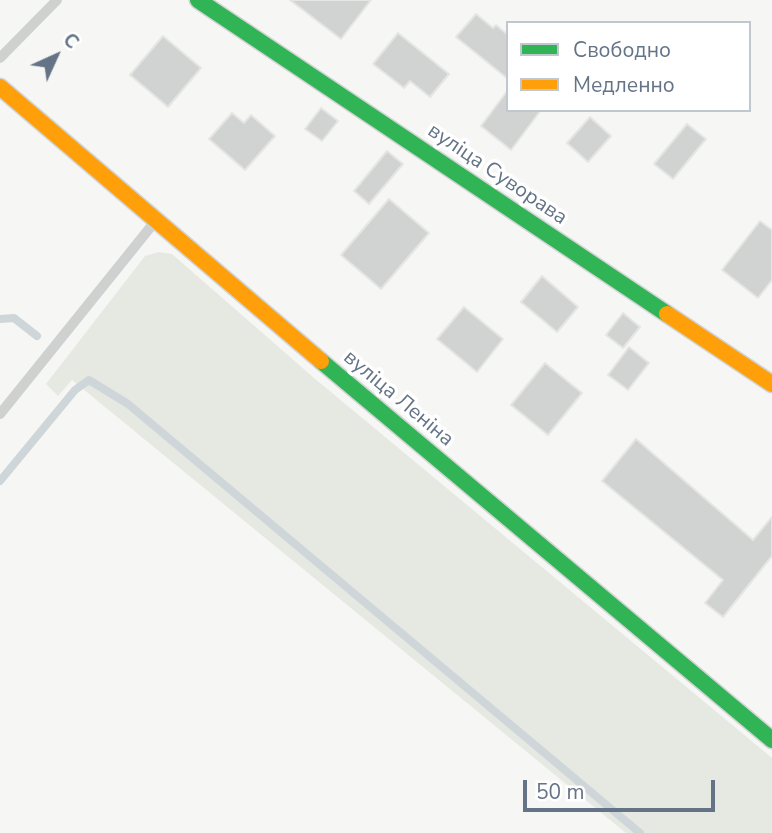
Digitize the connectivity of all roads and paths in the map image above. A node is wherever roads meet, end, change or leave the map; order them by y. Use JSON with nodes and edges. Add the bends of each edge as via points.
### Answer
{"nodes":[{"id":1,"x":57,"y":0,"type":"edge"},
{"id":2,"x":198,"y":0,"type":"edge"},
{"id":3,"x":0,"y":58,"type":"edge"},
{"id":4,"x":0,"y":87,"type":"edge"},
{"id":5,"x":155,"y":222,"type":"junction"},
{"id":6,"x":772,"y":384,"type":"edge"},
{"id":7,"x":0,"y":414,"type":"edge"},
{"id":8,"x":772,"y":740,"type":"edge"}],
"edges":[{"from":1,"to":3,"type":"lane"},
{"from":2,"to":6,"type":"street","name":"вуліца Суворава"},
{"from":4,"to":5,"type":"street","name":"вуліца Леніна"},
{"from":5,"to":7,"type":"lane"},
{"from":5,"to":8,"type":"street","name":"вуліца Леніна"}]}
